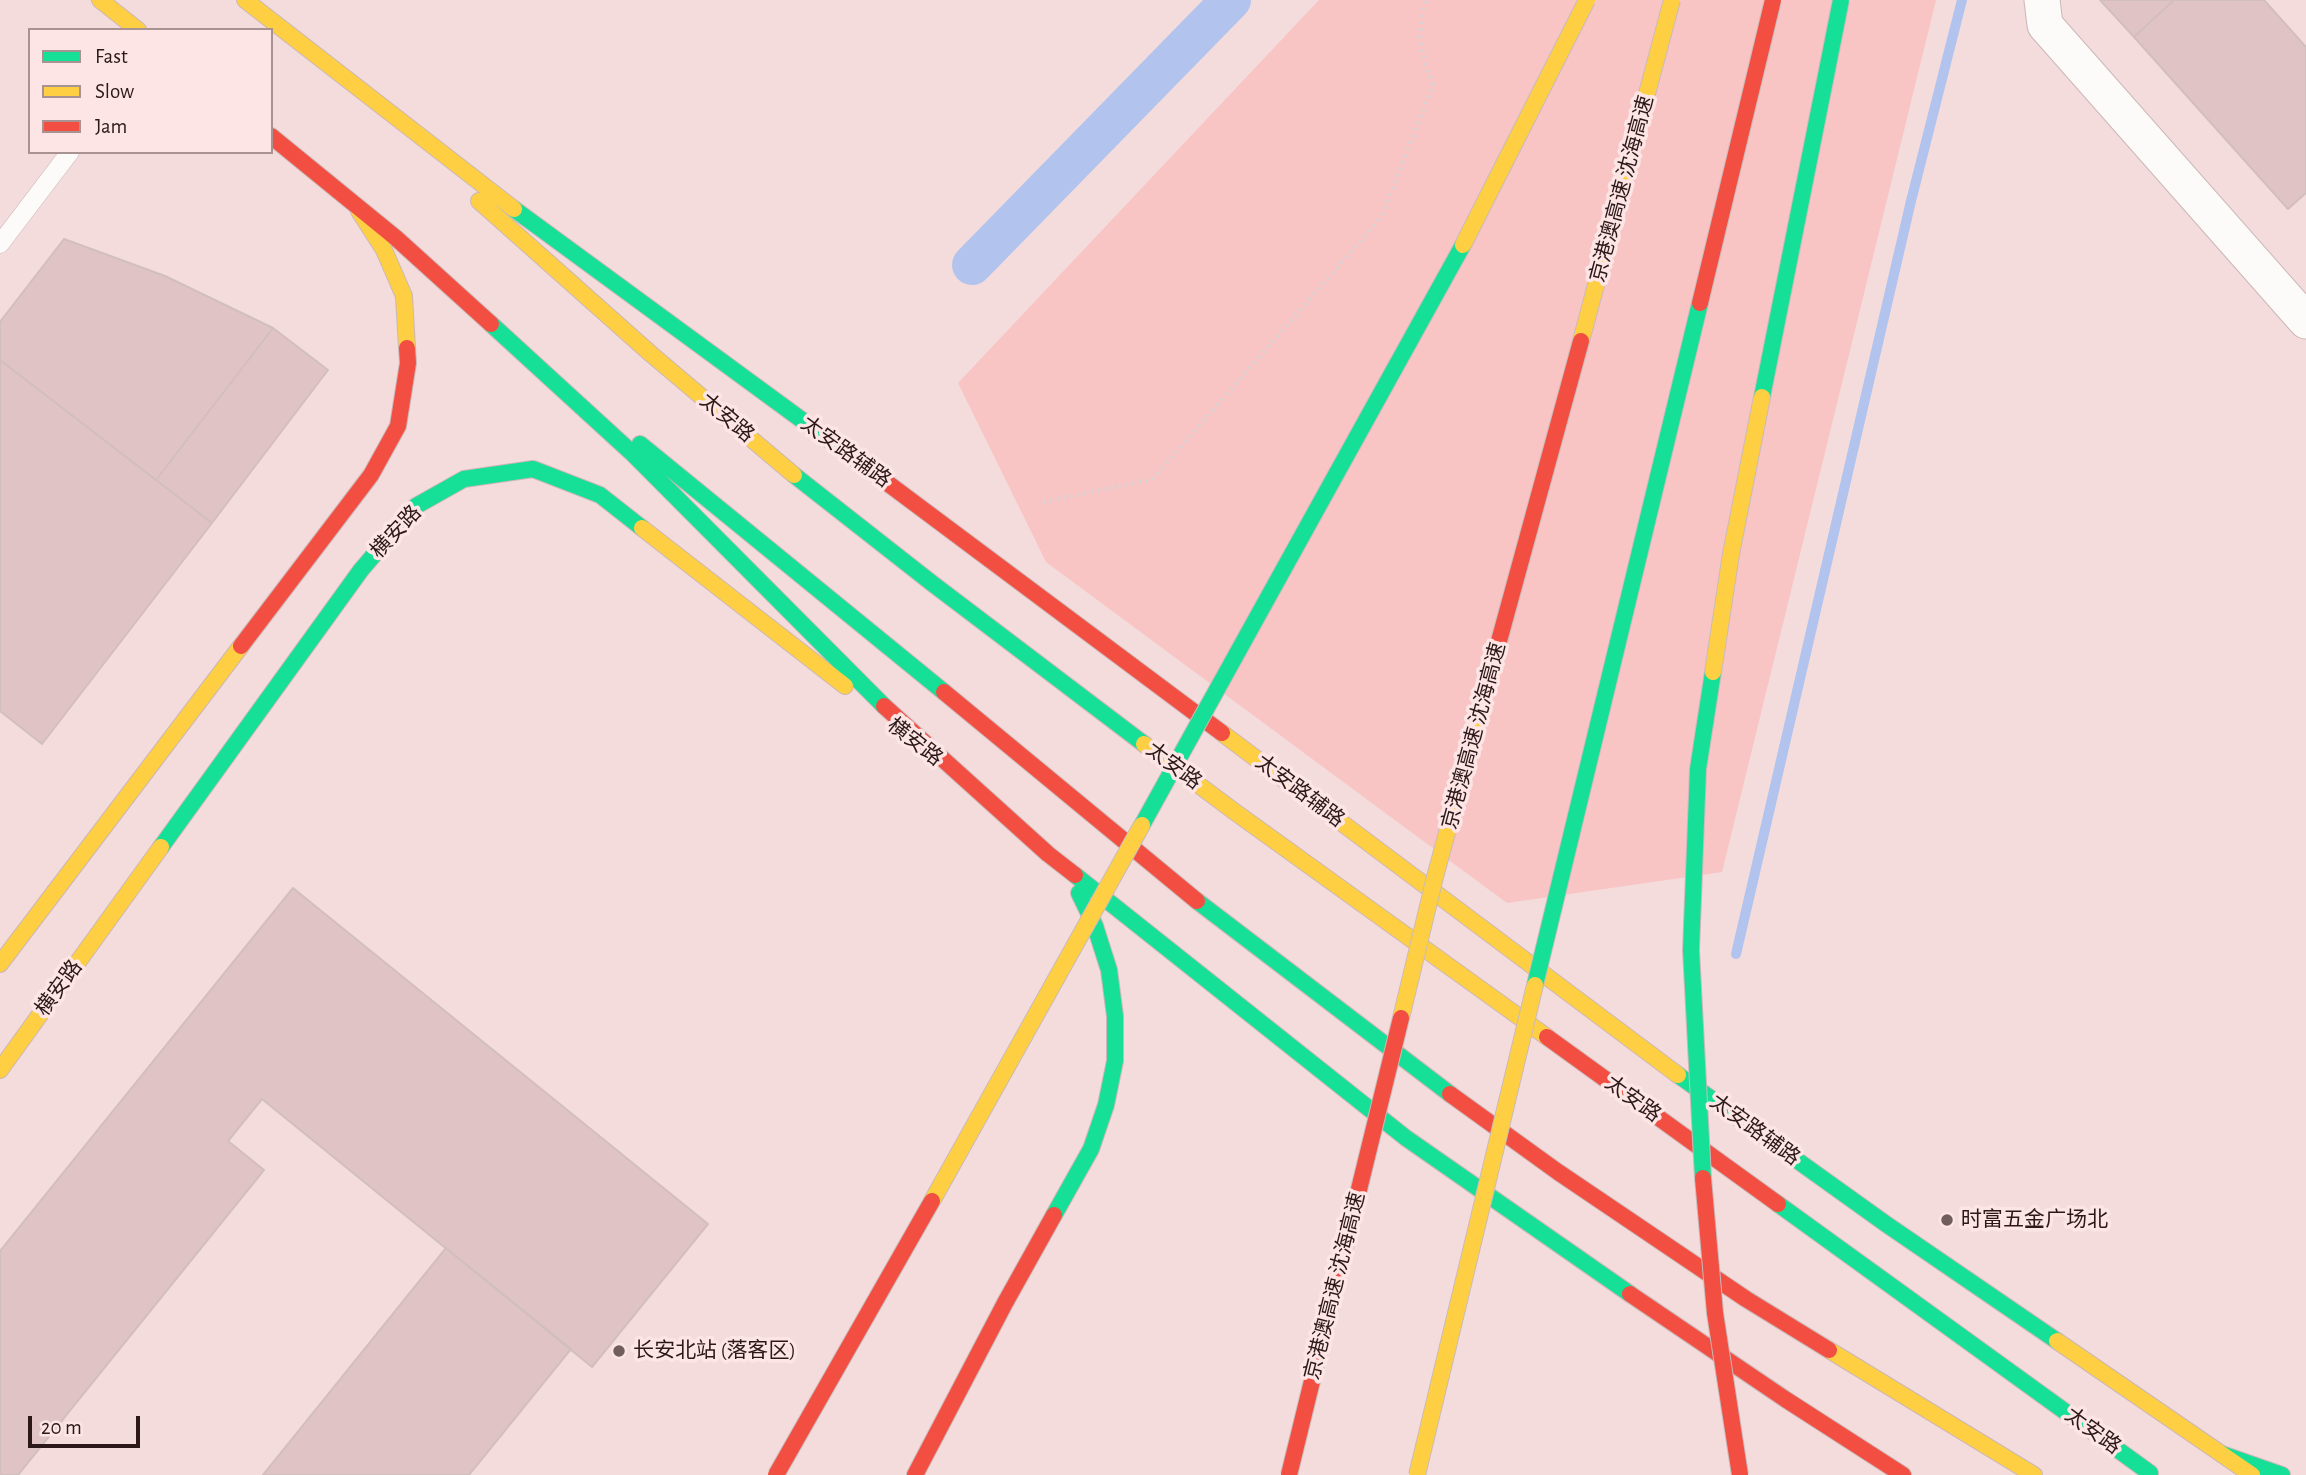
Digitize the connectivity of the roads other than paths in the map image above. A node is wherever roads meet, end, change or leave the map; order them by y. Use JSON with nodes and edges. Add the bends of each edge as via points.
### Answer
{"nodes":[{"id":1,"x":100,"y":0,"type":"edge"},
{"id":2,"x":246,"y":0,"type":"edge"},
{"id":3,"x":1587,"y":0,"type":"edge"},
{"id":4,"x":1672,"y":0,"type":"edge"},
{"id":5,"x":1773,"y":0,"type":"edge"},
{"id":6,"x":1841,"y":0,"type":"edge"},
{"id":7,"x":2042,"y":0,"type":"edge"},
{"id":8,"x":135,"y":28,"type":"edge"},
{"id":9,"x":361,"y":90,"type":"junction"},
{"id":10,"x":273,"y":138,"type":"edge"},
{"id":11,"x":68,"y":154,"type":"edge"},
{"id":12,"x":354,"y":203,"type":"junction"},
{"id":13,"x":0,"y":244,"type":"edge"},
{"id":14,"x":2306,"y":321,"type":"edge"},
{"id":15,"x":524,"y":356,"type":"junction"},
{"id":16,"x":978,"y":791,"type":"junction"},
{"id":17,"x":1067,"y":869,"type":"junction"},
{"id":18,"x":0,"y":964,"type":"edge"},
{"id":19,"x":0,"y":1070,"type":"edge"},
{"id":20,"x":2220,"y":1453,"type":"junction"},
{"id":21,"x":2150,"y":1473,"type":"dead end"},
{"id":22,"x":776,"y":1475,"type":"edge"},
{"id":23,"x":915,"y":1475,"type":"edge"},
{"id":24,"x":1289,"y":1475,"type":"edge"},
{"id":25,"x":1417,"y":1475,"type":"edge"},
{"id":26,"x":1740,"y":1475,"type":"edge"},
{"id":27,"x":1903,"y":1475,"type":"edge"},
{"id":28,"x":2034,"y":1475,"type":"edge"},
{"id":29,"x":2231,"y":1475,"type":"edge"},
{"id":30,"x":2252,"y":1475,"type":"edge"},
{"id":31,"x":2282,"y":1475,"type":"edge"}],
"edges":[{"from":1,"to":8,"type":"main road"},
{"from":2,"to":9,"type":"main road","name":"太安路"},
{"from":3,"to":22,"type":"main road","bridge":true,"via":[[1475,223],[990,1099]]},
{"from":4,"to":24,"type":"main road","name":"京港澳高速 沈海高速","bridge":true,"via":[[1438,864]]},
{"from":5,"to":25,"type":"main road","bridge":true},
{"from":6,"to":26,"type":"main road","bridge":true,"via":[[1731,554],[1698,769],[1691,950],[1704,1193]]},
{"from":7,"to":14,"type":"street","via":[[2045,25]]},
{"from":9,"to":20,"type":"main road","name":"太安路辅路","via":[[545,233],[956,533],[1646,1052],[1886,1224]]},
{"from":9,"to":21,"type":"main road","name":"太安路","via":[[651,354],[787,470],[933,584],[1235,812]]},
{"from":10,"to":12,"type":"main road"},
{"from":11,"to":13,"type":"lane"},
{"from":12,"to":15,"type":"main road"},
{"from":12,"to":18,"type":"main road","via":[[384,250],[404,296],[408,363],[398,426],[362,486]]},
{"from":15,"to":16,"type":"main road","via":[[632,453],[878,701]]},
{"from":15,"to":28,"type":"main road","via":[[672,468],[1179,887],[1436,1084],[1746,1299]]},
{"from":16,"to":17,"type":"main road"},
{"from":16,"to":19,"type":"main road","name":"横安路","via":[[600,495],[533,469],[464,479],[416,506],[361,570]]},
{"from":17,"to":23,"type":"main road","via":[[1095,926],[1109,970],[1115,1061],[1106,1105],[1091,1149]]},
{"from":17,"to":27,"type":"main road","via":[[1406,1138],[1647,1306]]},
{"from":20,"to":29,"type":"main road"},
{"from":20,"to":30,"type":"main road","name":"太安路辅路"},
{"from":20,"to":31,"type":"main road"}]}
